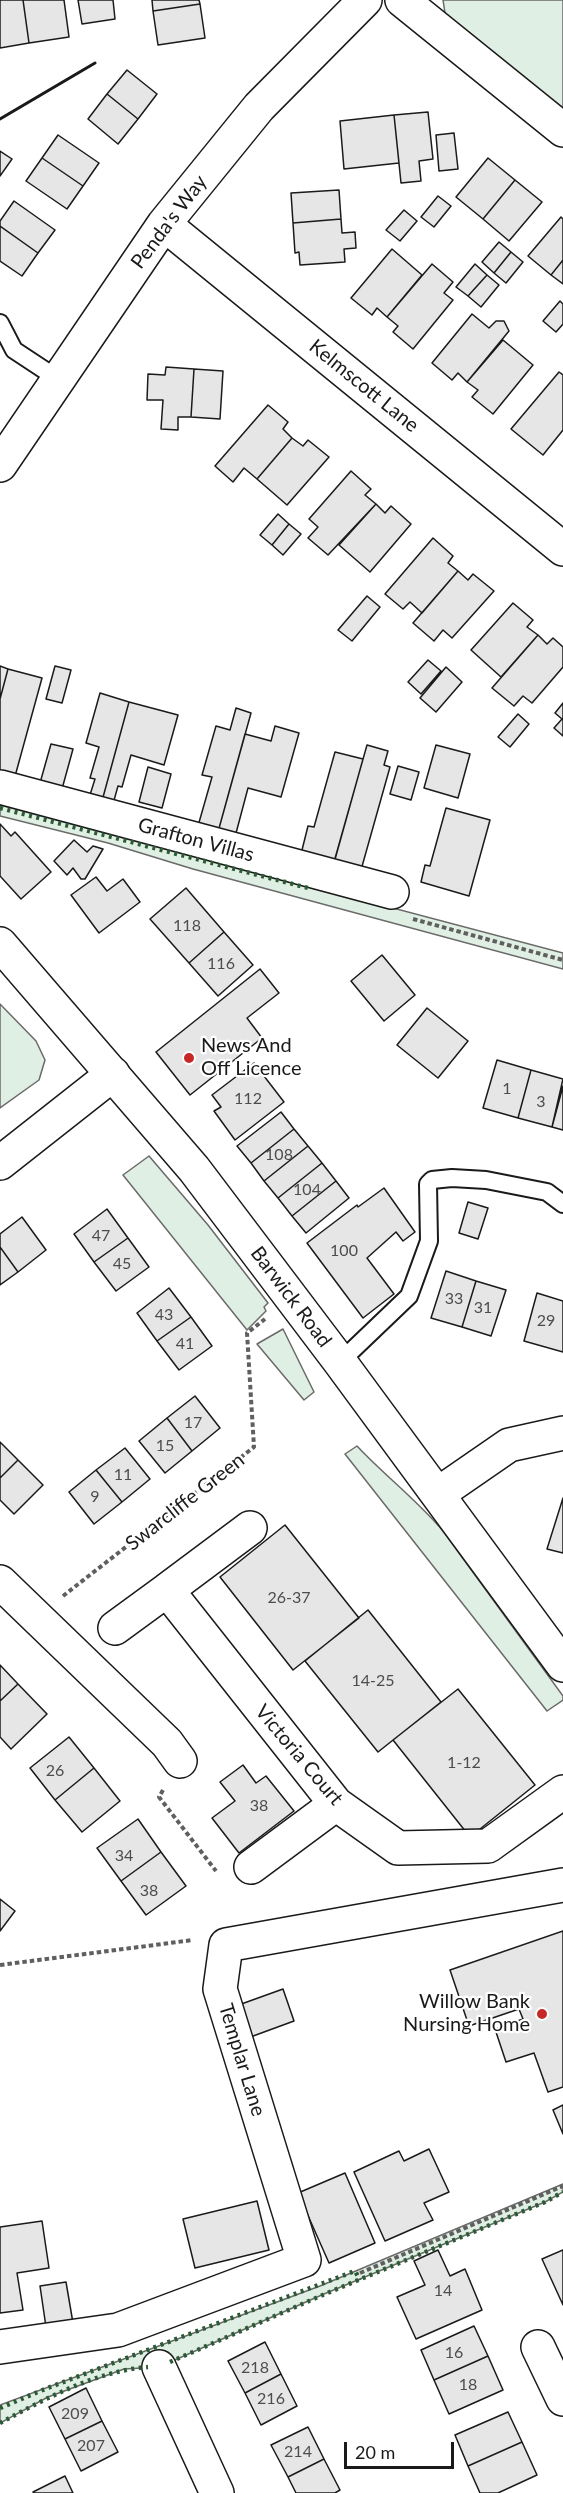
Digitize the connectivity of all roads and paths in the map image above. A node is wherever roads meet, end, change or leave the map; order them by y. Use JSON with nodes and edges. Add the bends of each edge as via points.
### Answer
{"nodes":[{"id":1,"x":365,"y":0,"type":"edge"},
{"id":2,"x":402,"y":0,"type":"edge"},
{"id":3,"x":563,"y":130,"type":"edge"},
{"id":4,"x":164,"y":224,"type":"junction"},
{"id":5,"x":0,"y":323,"type":"edge"},
{"id":6,"x":58,"y":379,"type":"junction"},
{"id":7,"x":2,"y":458,"type":"edge"},
{"id":8,"x":563,"y":549,"type":"edge"},
{"id":9,"x":0,"y":787,"type":"edge"},
{"id":10,"x":399,"y":905,"type":"joint"},
{"id":11,"x":0,"y":944,"type":"edge"},
{"id":12,"x":563,"y":960,"type":"edge"},
{"id":13,"x":113,"y":1074,"type":"junction"},
{"id":14,"x":0,"y":1163,"type":"edge"},
{"id":15,"x":563,"y":1204,"type":"edge"},
{"id":16,"x":292,"y":1298,"type":"junction"},
{"id":17,"x":340,"y":1362,"type":"junction"},
{"id":18,"x":563,"y":1433,"type":"edge"},
{"id":19,"x":438,"y":1494,"type":"junction"},
{"id":20,"x":250,"y":1528,"type":"dead end"},
{"id":21,"x":0,"y":1582,"type":"edge"},
{"id":22,"x":167,"y":1590,"type":"junction"},
{"id":23,"x":36,"y":1617,"type":"junction"},
{"id":24,"x":115,"y":1629,"type":"dead end"},
{"id":25,"x":563,"y":1665,"type":"edge"},
{"id":26,"x":180,"y":1761,"type":"joint"},
{"id":27,"x":563,"y":1792,"type":"edge"},
{"id":28,"x":336,"y":1804,"type":"junction"},
{"id":29,"x":250,"y":1867,"type":"joint"},
{"id":30,"x":563,"y":1885,"type":"edge"},
{"id":31,"x":226,"y":1946,"type":"junction"},
{"id":32,"x":0,"y":1965,"type":"edge"},
{"id":33,"x":563,"y":2186,"type":"edge"},
{"id":34,"x":360,"y":2273,"type":"dead end"},
{"id":35,"x":538,"y":2346,"type":"dead end"},
{"id":36,"x":0,"y":2347,"type":"edge"},
{"id":37,"x":159,"y":2367,"type":"dead end"},
{"id":38,"x":560,"y":2384,"type":"edge"},
{"id":39,"x":218,"y":2493,"type":"edge"}],
"edges":[{"from":1,"to":4,"type":"street","name":"Penda's Way","via":[[259,107]]},
{"from":2,"to":3,"type":"street"},
{"from":4,"to":6,"type":"street","name":"Penda's Way"},
{"from":4,"to":8,"type":"street","name":"Kelmscott Lane"},
{"from":5,"to":6,"type":"lane","via":[[14,350]]},
{"from":6,"to":7,"type":"street","name":"Penda's Way"},
{"from":9,"to":10,"type":"street","name":"Grafton Villas"},
{"from":10,"to":12,"type":"path"},
{"from":11,"to":13,"type":"street","name":"Barwick Road"},
{"from":13,"to":14,"type":"street"},
{"from":13,"to":16,"type":"street","name":"Barwick Road","via":[[194,1169]]},
{"from":15,"to":17,"type":"lane","via":[[547,1192],[486,1180],[432,1180],[429,1241],[409,1296]]},
{"from":16,"to":17,"type":"street","name":"Barwick Road"},
{"from":16,"to":23,"type":"path","name":"Swarcliffe Green","via":[[247,1333],[254,1447]]},
{"from":17,"to":19,"type":"street","name":"Barwick Road"},
{"from":18,"to":19,"type":"street","via":[[509,1445]]},
{"from":19,"to":25,"type":"street","name":"Barwick Road"},
{"from":20,"to":22,"type":"street"},
{"from":21,"to":23,"type":"street"},
{"from":22,"to":24,"type":"street"},
{"from":22,"to":28,"type":"street","name":"Victoria Court"},
{"from":23,"to":26,"type":"street","via":[[167,1743]]},
{"from":26,"to":29,"type":"path","via":[[159,1797],[226,1884]]},
{"from":27,"to":28,"type":"street","name":"Victoria Court","via":[[488,1846],[398,1848]]},
{"from":28,"to":29,"type":"street"},
{"from":30,"to":31,"type":"street"},
{"from":31,"to":32,"type":"path","via":[[202,1938]]},
{"from":31,"to":36,"type":"street","name":"Templar Lane","via":[[220,1989],[304,2260],[117,2330]]},
{"from":33,"to":34,"type":"path"},
{"from":35,"to":38,"type":"street"},
{"from":37,"to":39,"type":"street"}]}
